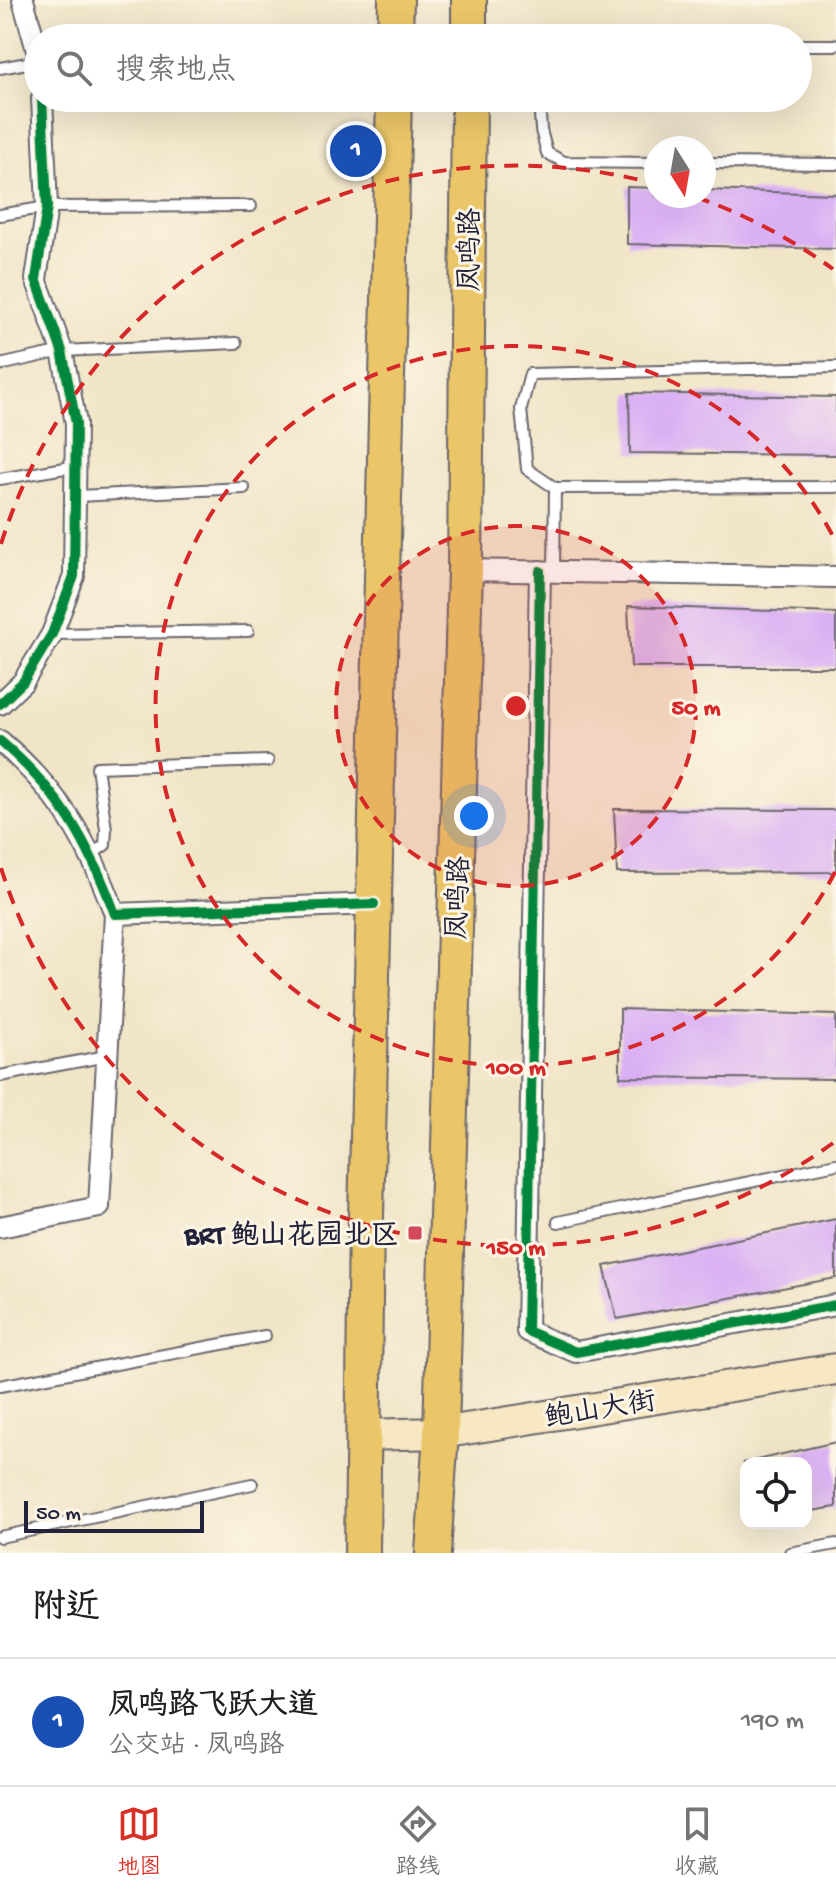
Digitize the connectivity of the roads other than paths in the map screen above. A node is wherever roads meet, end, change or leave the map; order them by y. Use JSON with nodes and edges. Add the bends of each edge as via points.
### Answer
{"nodes":[{"id":1,"x":23,"y":0,"type":"edge"},
{"id":2,"x":396,"y":0,"type":"edge"},
{"id":3,"x":469,"y":0,"type":"edge"},
{"id":4,"x":30,"y":24,"type":"edge"},
{"id":5,"x":395,"y":24,"type":"edge"},
{"id":6,"x":469,"y":24,"type":"edge"},
{"id":7,"x":812,"y":45,"type":"edge"},
{"id":8,"x":836,"y":45,"type":"edge"},
{"id":9,"x":24,"y":64,"type":"edge"},
{"id":10,"x":0,"y":68,"type":"edge"},
{"id":11,"x":43,"y":112,"type":"edge"},
{"id":12,"x":394,"y":112,"type":"edge"},
{"id":13,"x":469,"y":112,"type":"edge"},
{"id":14,"x":540,"y":112,"type":"edge"},
{"id":15,"x":644,"y":163,"type":"edge"},
{"id":16,"x":716,"y":163,"type":"edge"},
{"id":17,"x":836,"y":164,"type":"edge"},
{"id":18,"x":251,"y":206,"type":"dead end"},
{"id":19,"x":47,"y":207,"type":"junction"},
{"id":20,"x":0,"y":215,"type":"edge"},
{"id":21,"x":236,"y":343,"type":"dead end"},
{"id":22,"x":62,"y":351,"type":"junction"},
{"id":23,"x":0,"y":365,"type":"edge"},
{"id":24,"x":836,"y":367,"type":"edge"},
{"id":25,"x":77,"y":466,"type":"junction"},
{"id":26,"x":0,"y":479,"type":"edge"},
{"id":27,"x":836,"y":487,"type":"edge"},
{"id":28,"x":244,"y":488,"type":"dead end"},
{"id":29,"x":555,"y":488,"type":"junction"},
{"id":30,"x":77,"y":496,"type":"junction"},
{"id":31,"x":465,"y":570,"type":"junction"},
{"id":32,"x":547,"y":571,"type":"junction"},
{"id":33,"x":836,"y":577,"type":"edge"},
{"id":34,"x":248,"y":631,"type":"dead end"},
{"id":35,"x":52,"y":634,"type":"junction"},
{"id":36,"x":0,"y":704,"type":"edge"},
{"id":37,"x":0,"y":741,"type":"edge"},
{"id":38,"x":268,"y":761,"type":"dead end"},
{"id":39,"x":92,"y":854,"type":"junction"},
{"id":40,"x":374,"y":904,"type":"junction"},
{"id":41,"x":115,"y":914,"type":"junction"},
{"id":42,"x":107,"y":1056,"type":"junction"},
{"id":43,"x":0,"y":1076,"type":"edge"},
{"id":44,"x":836,"y":1164,"type":"edge"},
{"id":45,"x":558,"y":1222,"type":"dead end"},
{"id":46,"x":0,"y":1227,"type":"edge"},
{"id":47,"x":836,"y":1305,"type":"edge"},
{"id":48,"x":265,"y":1336,"type":"dead end"},
{"id":49,"x":836,"y":1369,"type":"edge"},
{"id":50,"x":0,"y":1386,"type":"edge"},
{"id":51,"x":441,"y":1433,"type":"junction"},
{"id":52,"x":363,"y":1435,"type":"junction"},
{"id":53,"x":252,"y":1484,"type":"dead end"},
{"id":54,"x":0,"y":1537,"type":"edge"},
{"id":55,"x":836,"y":1544,"type":"edge"},
{"id":56,"x":362,"y":1553,"type":"edge"},
{"id":57,"x":433,"y":1553,"type":"edge"},
{"id":58,"x":790,"y":1553,"type":"edge"}],
"edges":[{"from":1,"to":4,"type":"street"},
{"from":2,"to":5,"type":"main road"},
{"from":3,"to":6,"type":"main road"},
{"from":7,"to":8,"type":"lane"},
{"from":9,"to":10,"type":"lane"},
{"from":11,"to":19,"type":"street"},
{"from":12,"to":40,"type":"main road"},
{"from":13,"to":31,"type":"main road","name":"凤鸣路"},
{"from":14,"to":15,"type":"lane","via":[[547,153],[564,162]]},
{"from":16,"to":17,"type":"lane"},
{"from":18,"to":19,"type":"lane"},
{"from":19,"to":20,"type":"lane"},
{"from":19,"to":22,"type":"street","via":[[36,279]]},
{"from":21,"to":22,"type":"lane"},
{"from":22,"to":23,"type":"lane"},
{"from":22,"to":25,"type":"street","via":[[76,423]]},
{"from":24,"to":29,"type":"lane","via":[[530,374],[521,409],[527,469]]},
{"from":25,"to":26,"type":"lane"},
{"from":25,"to":30,"type":"street"},
{"from":27,"to":29,"type":"lane"},
{"from":28,"to":30,"type":"lane"},
{"from":29,"to":32,"type":"lane"},
{"from":30,"to":35,"type":"street","via":[[74,576]]},
{"from":31,"to":32,"type":"street"},
{"from":31,"to":51,"type":"main road","name":"凤鸣路"},
{"from":32,"to":33,"type":"street"},
{"from":32,"to":47,"type":"street","via":[[527,1331],[576,1352]]},
{"from":34,"to":35,"type":"lane"},
{"from":35,"to":36,"type":"street","via":[[23,682]]},
{"from":37,"to":39,"type":"street","via":[[61,801]]},
{"from":38,"to":39,"type":"lane","via":[[97,767],[106,829],[105,845]]},
{"from":39,"to":41,"type":"street"},
{"from":40,"to":41,"type":"street"},
{"from":40,"to":52,"type":"main road"},
{"from":41,"to":42,"type":"street"},
{"from":42,"to":43,"type":"lane"},
{"from":42,"to":46,"type":"street","via":[[99,1207]]},
{"from":44,"to":45,"type":"lane"},
{"from":48,"to":50,"type":"lane"},
{"from":49,"to":51,"type":"street","name":"鲍山大街"},
{"from":51,"to":52,"type":"street","name":"鲍山大街"},
{"from":51,"to":57,"type":"main road","name":"凤鸣路"},
{"from":52,"to":56,"type":"main road"},
{"from":53,"to":54,"type":"lane"},
{"from":55,"to":58,"type":"lane"}]}
